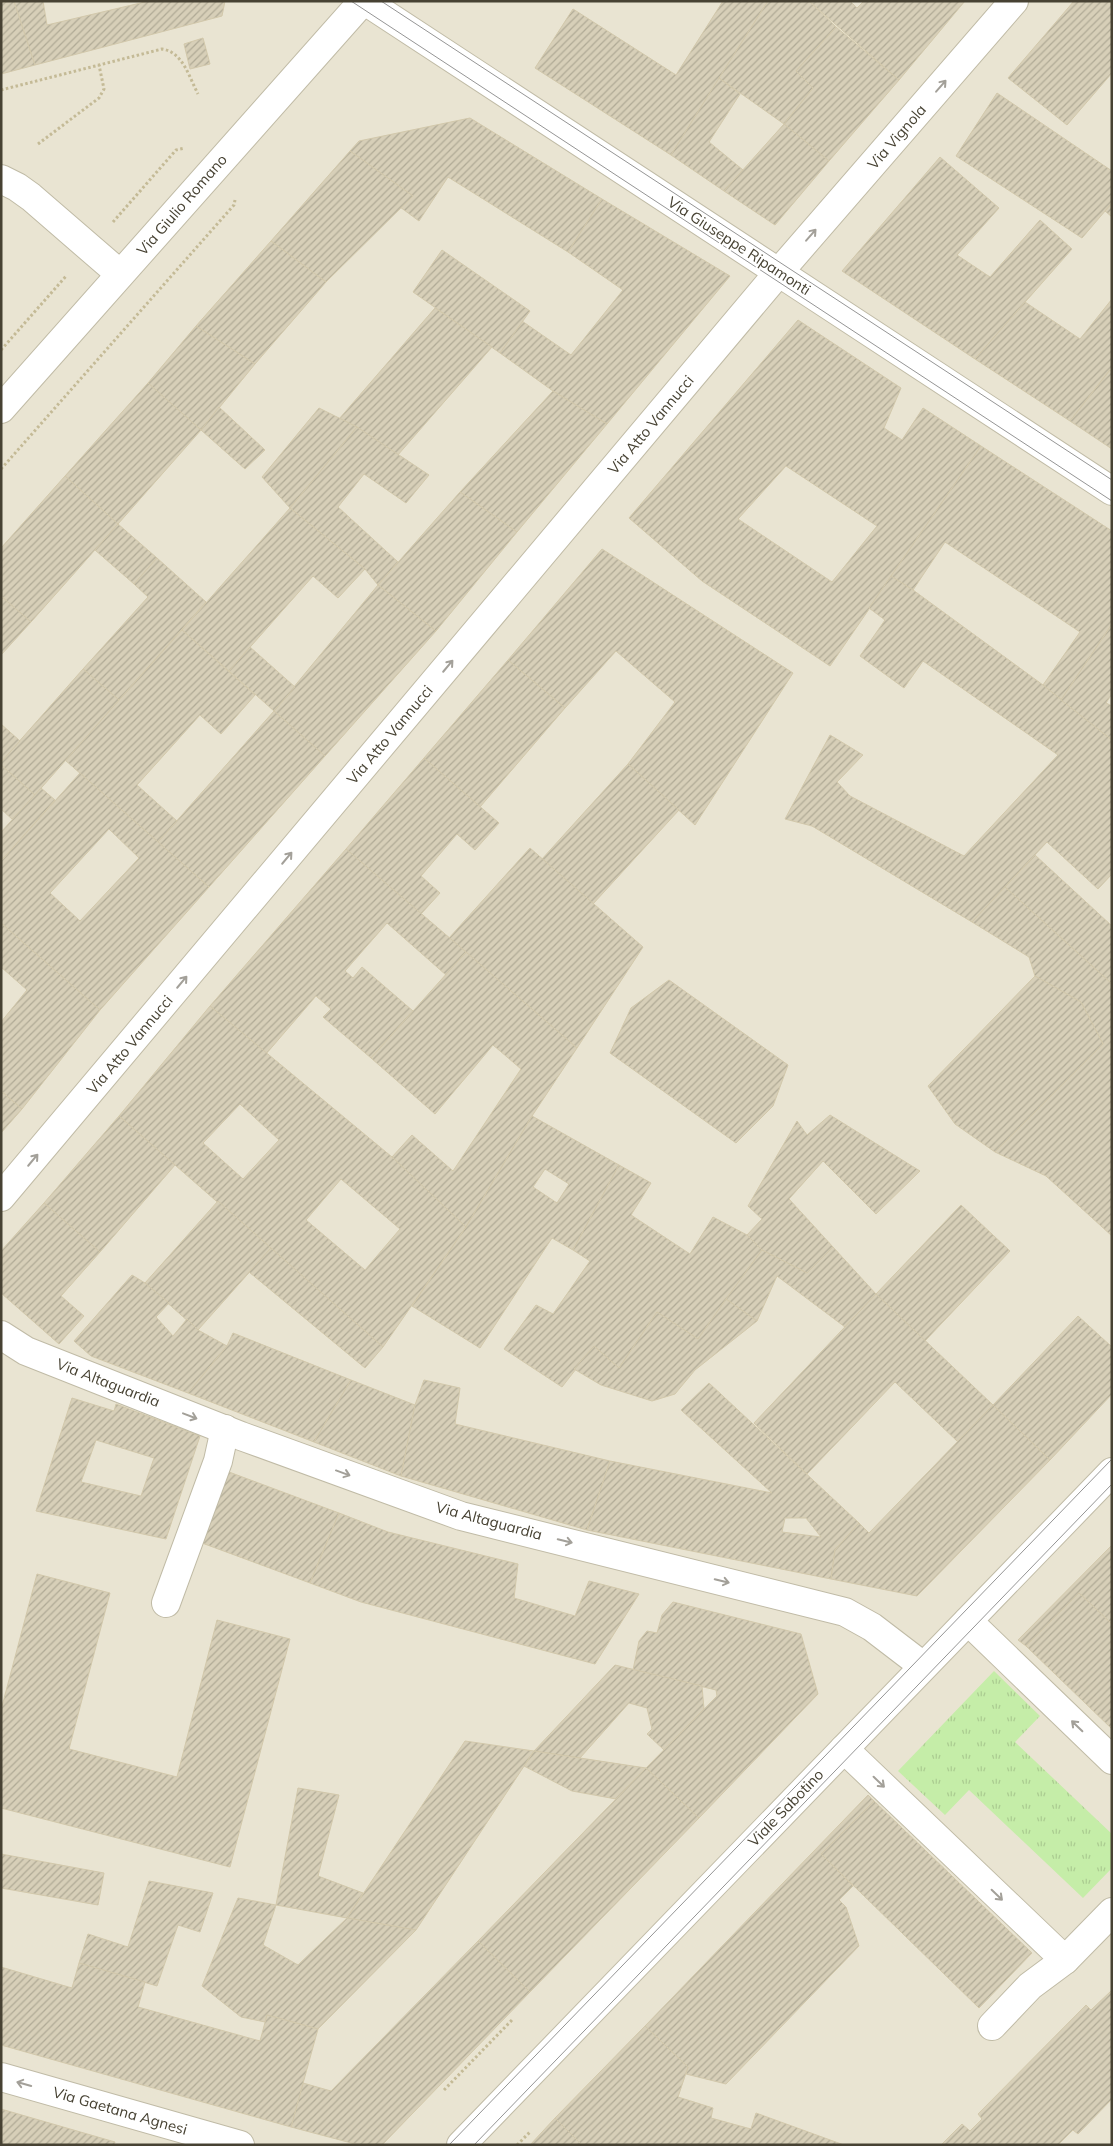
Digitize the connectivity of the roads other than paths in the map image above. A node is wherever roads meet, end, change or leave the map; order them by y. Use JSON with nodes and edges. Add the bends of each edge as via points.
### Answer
{"nodes":[{"id":1,"x":364,"y":1,"type":"edge"},
{"id":2,"x":1014,"y":1,"type":"edge"},
{"id":3,"x":1,"y":179,"type":"edge"},
{"id":4,"x":779,"y":272,"type":"junction"},
{"id":5,"x":120,"y":274,"type":"junction"},
{"id":6,"x":1,"y":409,"type":"edge"},
{"id":7,"x":1112,"y":491,"type":"edge"},
{"id":8,"x":1,"y":1197,"type":"edge"},
{"id":9,"x":1,"y":1335,"type":"edge"},
{"id":10,"x":225,"y":1429,"type":"junction"},
{"id":11,"x":1112,"y":1472,"type":"edge"},
{"id":12,"x":166,"y":1602,"type":"dead end"},
{"id":13,"x":968,"y":1621,"type":"junction"},
{"id":14,"x":923,"y":1666,"type":"junction"},
{"id":15,"x":844,"y":1749,"type":"junction"},
{"id":16,"x":1112,"y":1760,"type":"edge"},
{"id":17,"x":1112,"y":1912,"type":"edge"},
{"id":18,"x":1065,"y":1960,"type":"junction"},
{"id":19,"x":992,"y":2026,"type":"dead end"},
{"id":20,"x":1,"y":2077,"type":"edge"},
{"id":21,"x":240,"y":2145,"type":"edge"},
{"id":22,"x":461,"y":2145,"type":"edge"}],
"edges":[{"from":1,"to":4,"type":"street","name":"Via Giuseppe Ripamonti"},
{"from":1,"to":5,"type":"street","name":"Via Giulio Romano"},
{"from":4,"to":2,"type":"street","name":"Via Vignola","one_way":true},
{"from":3,"to":5,"type":"street","via":[[31,197]]},
{"from":4,"to":7,"type":"street","name":"Via Giuseppe Ripamonti"},
{"from":8,"to":4,"type":"street","name":"Via Atto Vannucci","one_way":true},
{"from":5,"to":6,"type":"street","name":"Via Giulio Romano"},
{"from":9,"to":10,"type":"street","name":"Via Altaguardia","one_way":true,"via":[[26,1351]]},
{"from":10,"to":12,"type":"street","via":[[218,1461]]},
{"from":10,"to":14,"type":"street","name":"Via Altaguardia","one_way":true,"via":[[461,1516],[845,1612],[885,1636]]},
{"from":11,"to":13,"type":"street","name":"Viale Sabotino"},
{"from":13,"to":14,"type":"street","name":"Viale Sabotino"},
{"from":16,"to":13,"type":"street","one_way":true},
{"from":14,"to":15,"type":"street","name":"Viale Sabotino"},
{"from":15,"to":18,"type":"street","one_way":true},
{"from":15,"to":22,"type":"street","name":"Viale Sabotino"},
{"from":17,"to":18,"type":"street"},
{"from":18,"to":19,"type":"street","via":[[1030,1986]]},
{"from":21,"to":20,"type":"street","name":"Via Gaetana Agnesi","one_way":true}]}
